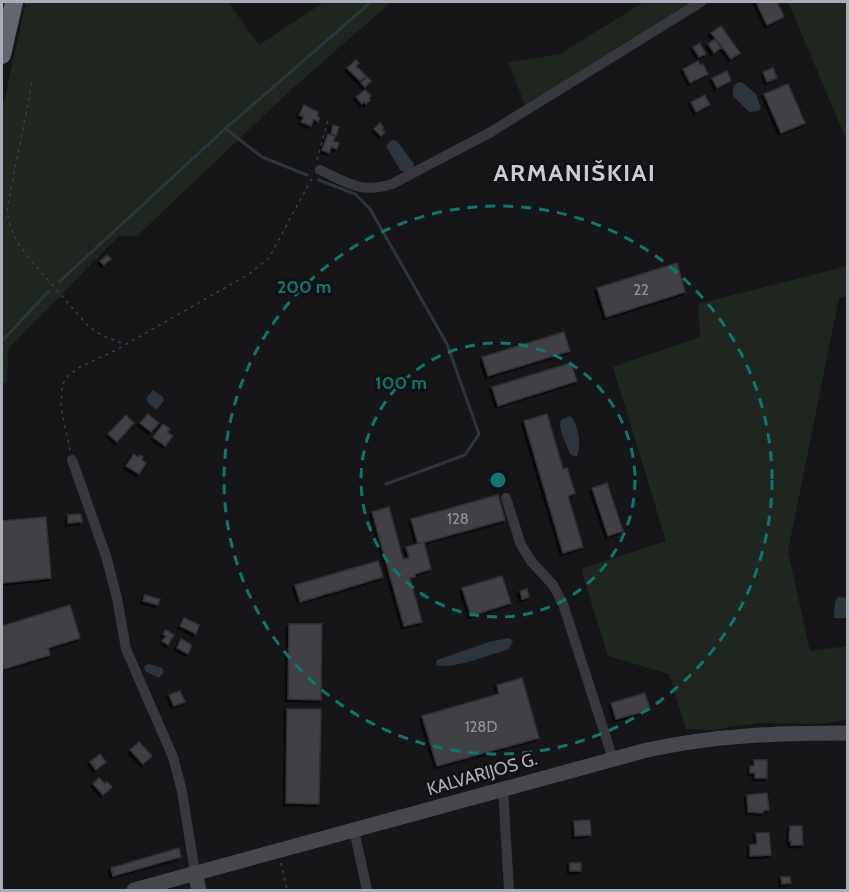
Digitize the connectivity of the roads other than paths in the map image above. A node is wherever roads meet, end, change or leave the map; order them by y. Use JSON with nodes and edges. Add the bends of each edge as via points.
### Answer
{"nodes":[{"id":1,"x":14,"y":2,"type":"edge"},
{"id":2,"x":701,"y":2,"type":"edge"},
{"id":3,"x":2,"y":55,"type":"edge"},
{"id":4,"x":320,"y":170,"type":"road end"},
{"id":5,"x":72,"y":460,"type":"road end"},
{"id":6,"x":506,"y":498,"type":"dead end"},
{"id":7,"x":848,"y":733,"type":"edge"},
{"id":8,"x":613,"y":759,"type":"junction"},
{"id":9,"x":503,"y":789,"type":"junction"},
{"id":10,"x":354,"y":830,"type":"junction"},
{"id":11,"x":195,"y":873,"type":"junction"},
{"id":12,"x":134,"y":891,"type":"edge"},
{"id":13,"x":199,"y":891,"type":"edge"},
{"id":14,"x":367,"y":891,"type":"edge"},
{"id":15,"x":510,"y":891,"type":"edge"}],
"edges":[{"from":1,"to":3,"type":"highway"},
{"from":2,"to":4,"type":"street","via":[[491,132],[392,184],[364,189]]},
{"from":5,"to":11,"type":"street","via":[[106,556],[126,650],[173,757]]},
{"from":6,"to":8,"type":"street","via":[[521,545],[563,604]]},
{"from":7,"to":8,"type":"main road","name":"KALVARIJOS G.","via":[[737,735],[682,742]]},
{"from":8,"to":9,"type":"main road","name":"KALVARIJOS G."},
{"from":9,"to":10,"type":"main road","name":"KALVARIJOS G."},
{"from":9,"to":15,"type":"street"},
{"from":10,"to":11,"type":"main road","name":"KALVARIJOS G."},
{"from":10,"to":14,"type":"street"},
{"from":11,"to":12,"type":"main road","name":"KALVARIJOS G."},
{"from":11,"to":13,"type":"main road"}]}
